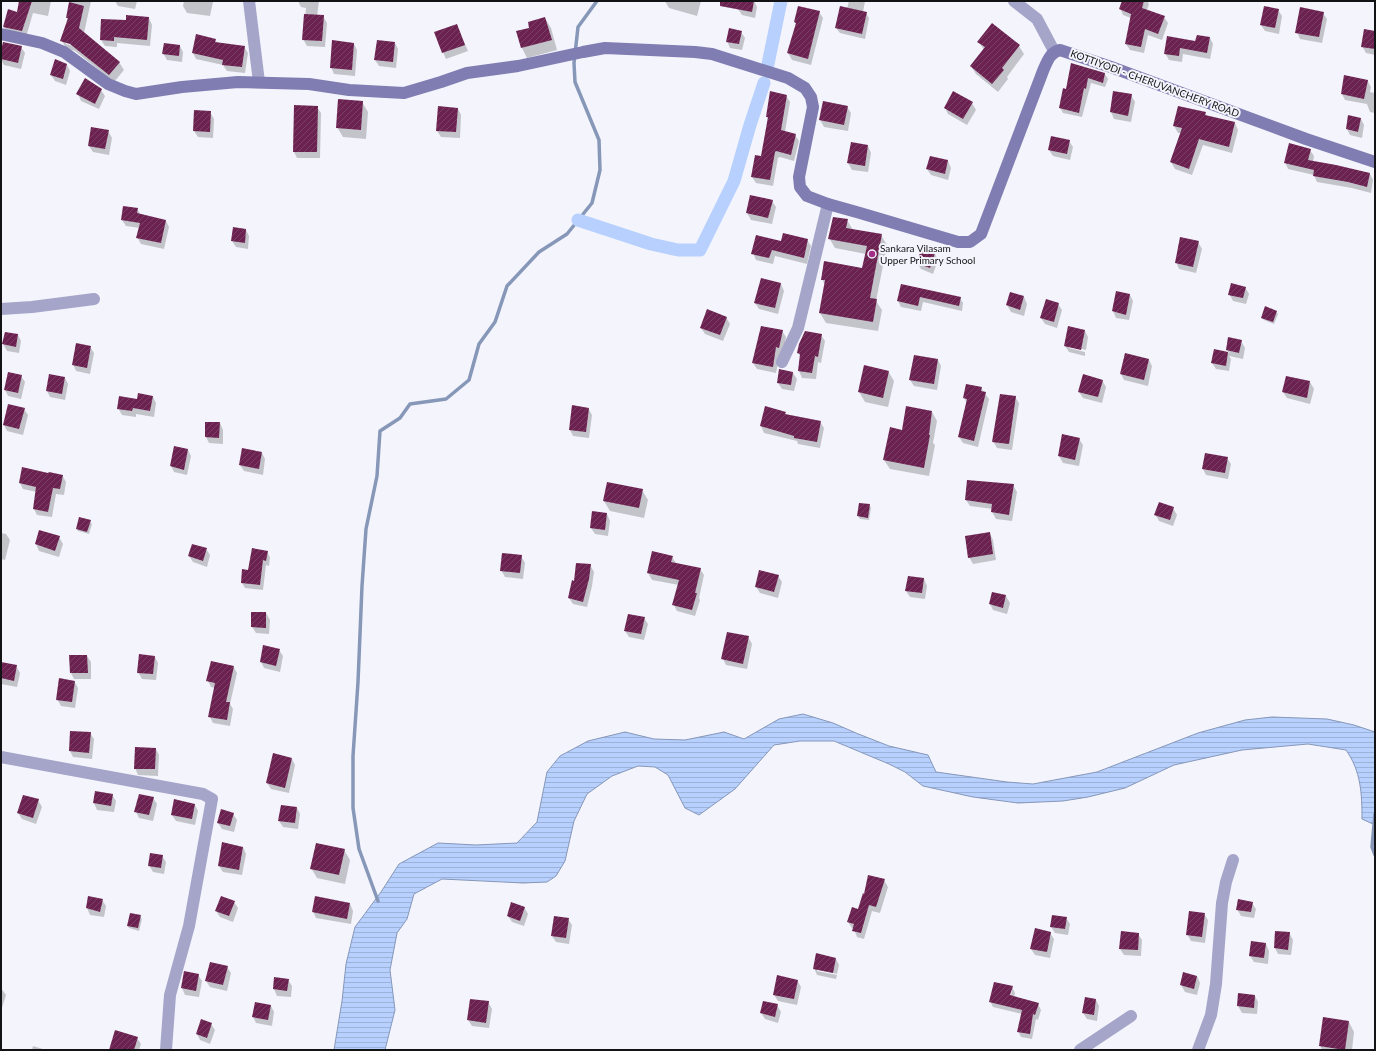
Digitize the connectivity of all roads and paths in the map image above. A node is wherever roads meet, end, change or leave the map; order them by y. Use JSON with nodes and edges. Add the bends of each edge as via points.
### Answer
{"nodes":[{"id":1,"x":249,"y":1,"type":"edge"},
{"id":2,"x":1014,"y":1,"type":"edge"},
{"id":3,"x":1,"y":34,"type":"edge"},
{"id":4,"x":1054,"y":51,"type":"junction"},
{"id":5,"x":259,"y":82,"type":"junction"},
{"id":6,"x":1375,"y":162,"type":"edge"},
{"id":7,"x":828,"y":204,"type":"junction"},
{"id":8,"x":94,"y":299,"type":"dead end"},
{"id":9,"x":1,"y":309,"type":"edge"},
{"id":10,"x":782,"y":362,"type":"dead end"},
{"id":11,"x":1,"y":757,"type":"edge"},
{"id":12,"x":1233,"y":860,"type":"dead end"},
{"id":13,"x":1131,"y":1016,"type":"dead end"},
{"id":14,"x":166,"y":1050,"type":"edge"},
{"id":15,"x":1080,"y":1050,"type":"edge"},
{"id":16,"x":1198,"y":1050,"type":"edge"}],
"edges":[{"from":1,"to":5,"type":"street"},
{"from":2,"to":4,"type":"street","via":[[1037,19]]},
{"from":3,"to":5,"type":"main road","via":[[42,43],[64,52],[108,84],[136,94],[189,86]]},
{"from":4,"to":6,"type":"main road","name":"KOTTIYODI - CHERUVANCHERY ROAD","via":[[1070,52]]},
{"from":4,"to":7,"type":"main road","via":[[1048,59],[981,234],[970,242],[958,242]]},
{"from":5,"to":7,"type":"main road","via":[[404,93],[467,73],[612,48],[712,54],[788,78],[805,88],[811,97],[813,107],[799,177],[800,187],[807,196]]},
{"from":7,"to":10,"type":"street","via":[[798,328]]},
{"from":8,"to":9,"type":"street"},
{"from":11,"to":14,"type":"street","via":[[203,794],[212,799],[189,926],[170,995]]},
{"from":12,"to":16,"type":"street","via":[[1222,903],[1211,1015]]},
{"from":13,"to":15,"type":"street"}]}
